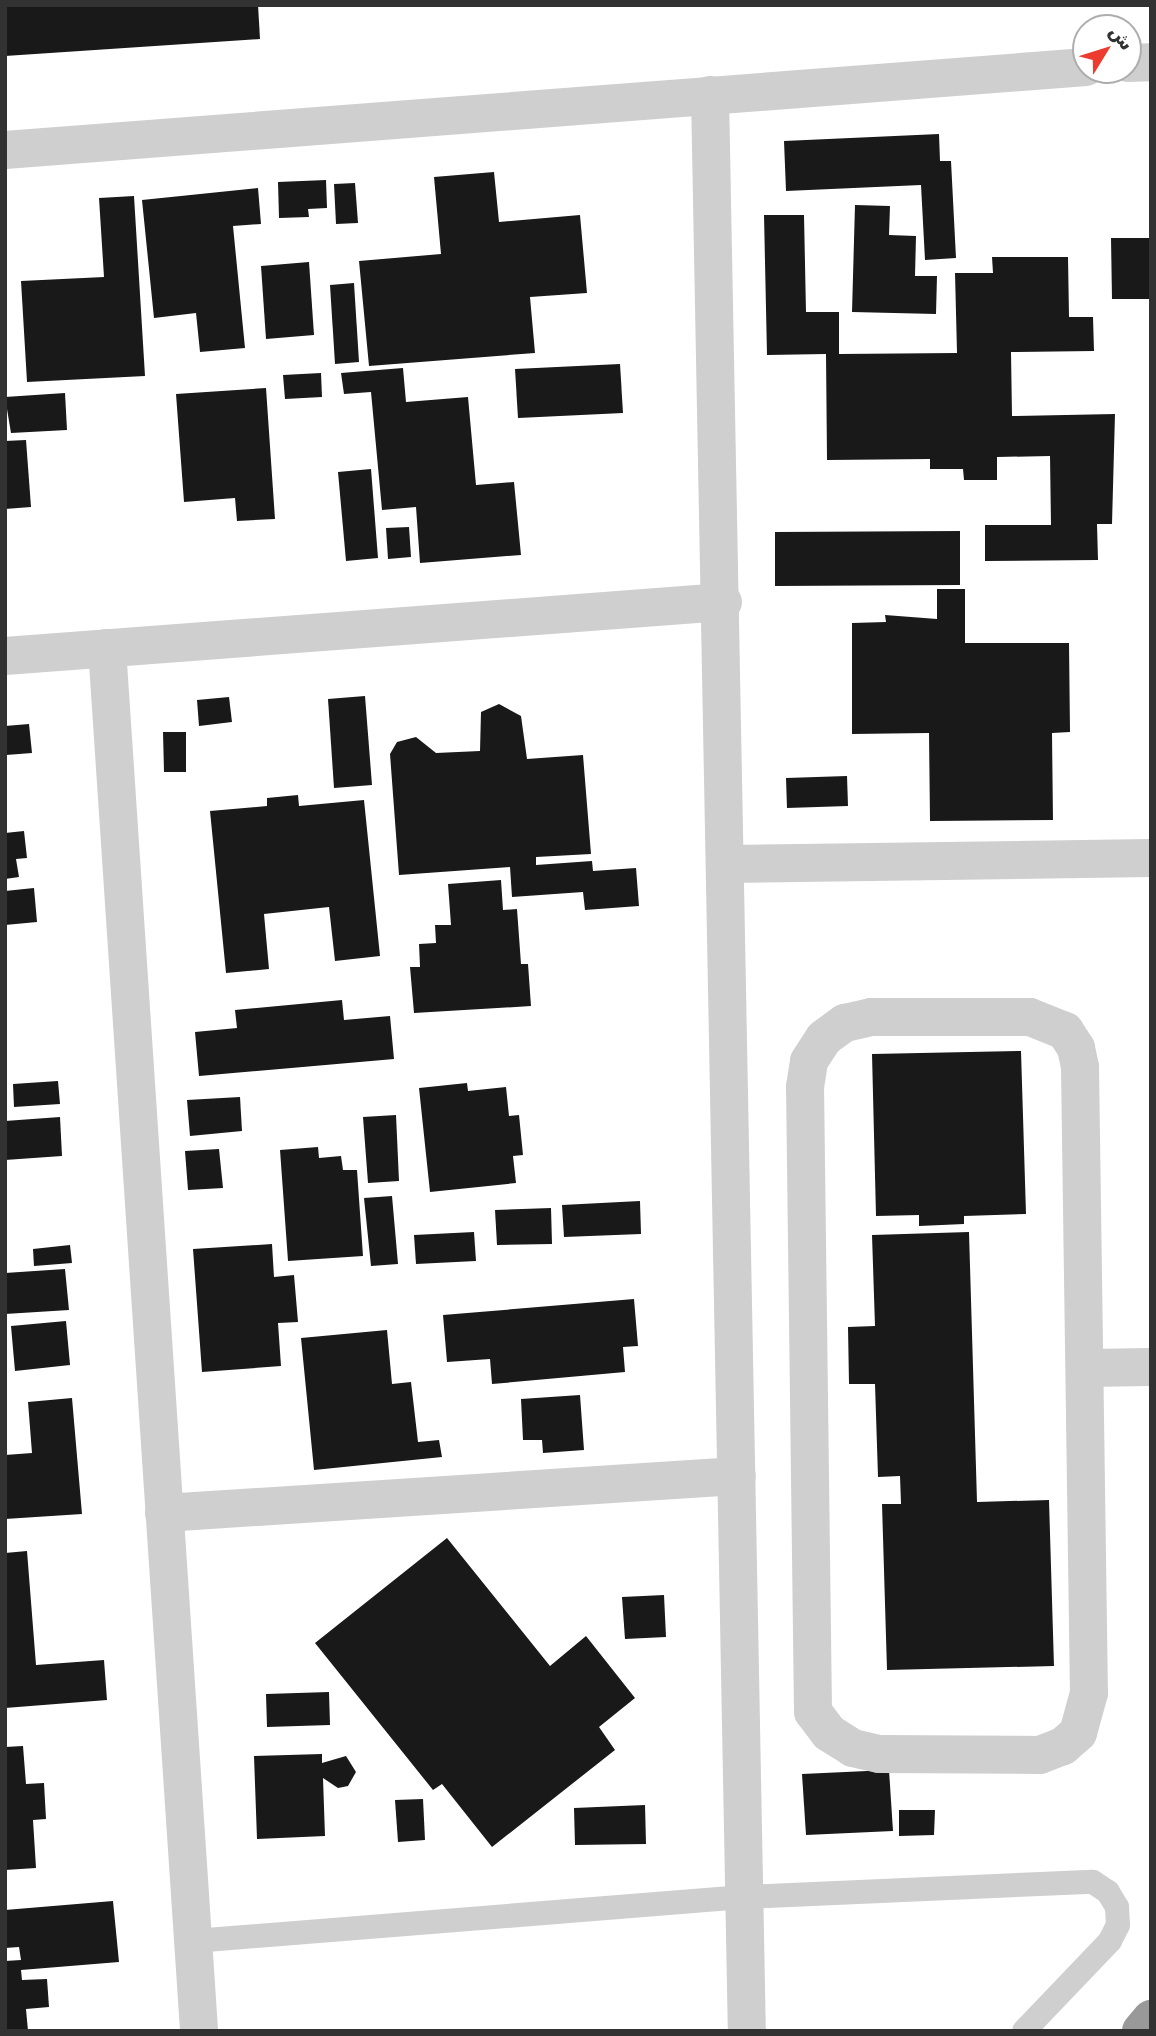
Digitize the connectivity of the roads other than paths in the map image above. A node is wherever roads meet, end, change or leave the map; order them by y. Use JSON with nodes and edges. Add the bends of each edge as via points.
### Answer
{"nodes":[{"id":1,"x":1072,"y":67,"type":"edge"},
{"id":2,"x":710,"y":95,"type":"junction"},
{"id":3,"x":5,"y":149,"type":"edge"},
{"id":4,"x":723,"y":602,"type":"junction"},
{"id":5,"x":107,"y":648,"type":"junction"},
{"id":6,"x":5,"y":656,"type":"edge"},
{"id":7,"x":1151,"y":858,"type":"edge"},
{"id":8,"x":725,"y":864,"type":"junction"},
{"id":9,"x":1151,"y":1367,"type":"edge"},
{"id":10,"x":1086,"y":1368,"type":"junction"},
{"id":11,"x":737,"y":1476,"type":"junction"},
{"id":12,"x":164,"y":1513,"type":"junction"},
{"id":13,"x":743,"y":1897,"type":"junction"},
{"id":14,"x":194,"y":1941,"type":"junction"},
{"id":15,"x":1151,"y":2019,"type":"edge"},
{"id":16,"x":199,"y":2031,"type":"edge"},
{"id":17,"x":747,"y":2031,"type":"edge"},
{"id":18,"x":1024,"y":2031,"type":"edge"},
{"id":19,"x":1140,"y":2031,"type":"edge"}],
"edges":[{"from":1,"to":2,"type":"street"},
{"from":2,"to":3,"type":"street"},
{"from":2,"to":4,"type":"street"},
{"from":4,"to":5,"type":"street"},
{"from":4,"to":8,"type":"street"},
{"from":5,"to":6,"type":"street"},
{"from":5,"to":12,"type":"street"},
{"from":7,"to":8,"type":"street"},
{"from":8,"to":11,"type":"street"},
{"from":9,"to":10,"type":"street"},
{"from":10,"to":10,"type":"street","via":[[1089,1693],[1078,1733],[1063,1746],[1040,1755],[879,1755],[853,1748],[829,1734],[813,1712],[809,1688],[805,1087],[809,1061],[824,1038],[845,1023],[871,1017],[1030,1017],[1065,1031],[1076,1048],[1080,1067]]},
{"from":11,"to":12,"type":"street"},
{"from":11,"to":13,"type":"street"},
{"from":12,"to":14,"type":"street"},
{"from":13,"to":14,"type":"lane"},
{"from":13,"to":17,"type":"street"},
{"from":13,"to":18,"type":"lane","via":[[1093,1882],[1108,1892],[1118,1925],[1110,1941]]},
{"from":14,"to":16,"type":"street"},
{"from":15,"to":19,"type":"highway"}]}
